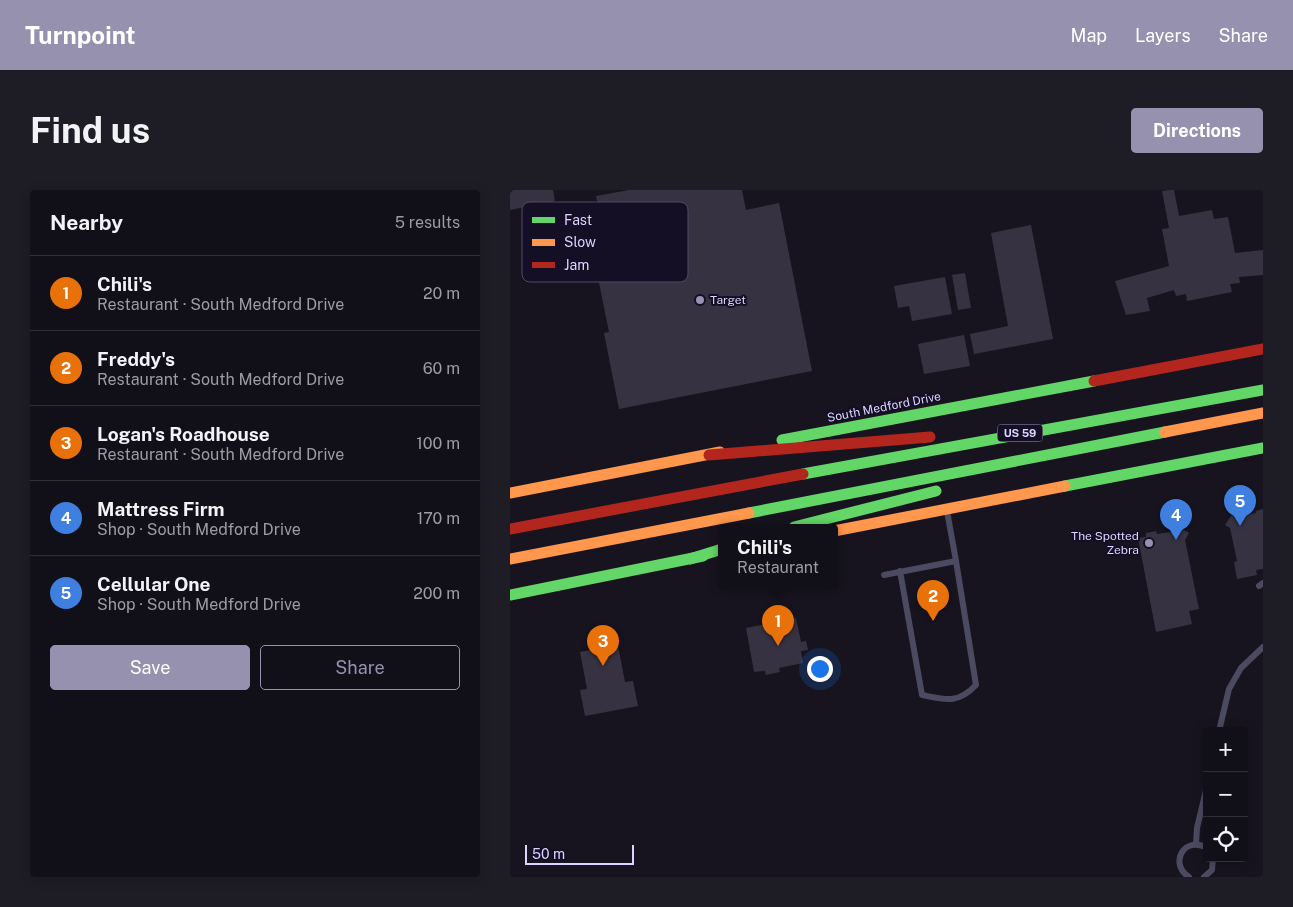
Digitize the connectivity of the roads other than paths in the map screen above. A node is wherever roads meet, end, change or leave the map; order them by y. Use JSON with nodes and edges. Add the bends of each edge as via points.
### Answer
{"nodes":[{"id":1,"x":1263,"y":348,"type":"edge"},
{"id":2,"x":1263,"y":390,"type":"edge"},
{"id":3,"x":1263,"y":413,"type":"edge"},
{"id":4,"x":1043,"y":429,"type":"junction"},
{"id":5,"x":1261,"y":450,"type":"edge"},
{"id":6,"x":1062,"y":452,"type":"junction"},
{"id":7,"x":709,"y":454,"type":"junction"},
{"id":8,"x":964,"y":483,"type":"dead end"},
{"id":9,"x":946,"y":488,"type":"dead end"},
{"id":10,"x":510,"y":492,"type":"edge"},
{"id":11,"x":947,"y":510,"type":"junction"},
{"id":12,"x":806,"y":524,"type":"edge"},
{"id":13,"x":510,"y":529,"type":"edge"},
{"id":14,"x":838,"y":530,"type":"edge"},
{"id":15,"x":718,"y":552,"type":"edge"},
{"id":16,"x":510,"y":559,"type":"edge"},
{"id":17,"x":956,"y":561,"type":"junction"},
{"id":18,"x":900,"y":572,"type":"junction"},
{"id":19,"x":884,"y":575,"type":"dead end"},
{"id":20,"x":510,"y":596,"type":"edge"},
{"id":21,"x":1263,"y":647,"type":"edge"},
{"id":22,"x":1220,"y":727,"type":"edge"},
{"id":23,"x":1203,"y":803,"type":"edge"},
{"id":24,"x":1196,"y":844,"type":"junction"},
{"id":25,"x":1203,"y":847,"type":"edge"},
{"id":26,"x":1213,"y":862,"type":"edge"},
{"id":27,"x":1188,"y":877,"type":"edge"},
{"id":28,"x":1204,"y":877,"type":"edge"}],
"edges":[{"from":1,"to":7,"type":"main road","name":"South Medford Drive"},
{"from":2,"to":4,"type":"main road","number":"US 59"},
{"from":3,"to":6,"type":"main road","number":"US 59"},
{"from":4,"to":7,"type":"main road"},
{"from":4,"to":13,"type":"main road","number":"US 59"},
{"from":5,"to":11,"type":"main road"},
{"from":6,"to":8,"type":"main road"},
{"from":6,"to":16,"type":"main road","number":"US 59"},
{"from":7,"to":10,"type":"main road","name":"South Medford Drive"},
{"from":9,"to":12,"type":"main road"},
{"from":11,"to":14,"type":"main road"},
{"from":11,"to":17,"type":"lane"},
{"from":15,"to":20,"type":"main road"},
{"from":17,"to":18,"type":"lane"},
{"from":17,"to":18,"type":"lane","via":[[976,685],[966,696],[945,700],[922,695]]},
{"from":18,"to":19,"type":"lane"},
{"from":21,"to":22,"type":"lane","via":[[1241,668],[1229,689]]},
{"from":23,"to":24,"type":"lane"},
{"from":24,"to":25,"type":"lane"},
{"from":24,"to":27,"type":"lane","via":[[1186,847],[1180,856],[1180,867]]},
{"from":26,"to":28,"type":"lane","via":[[1212,870]]}]}
